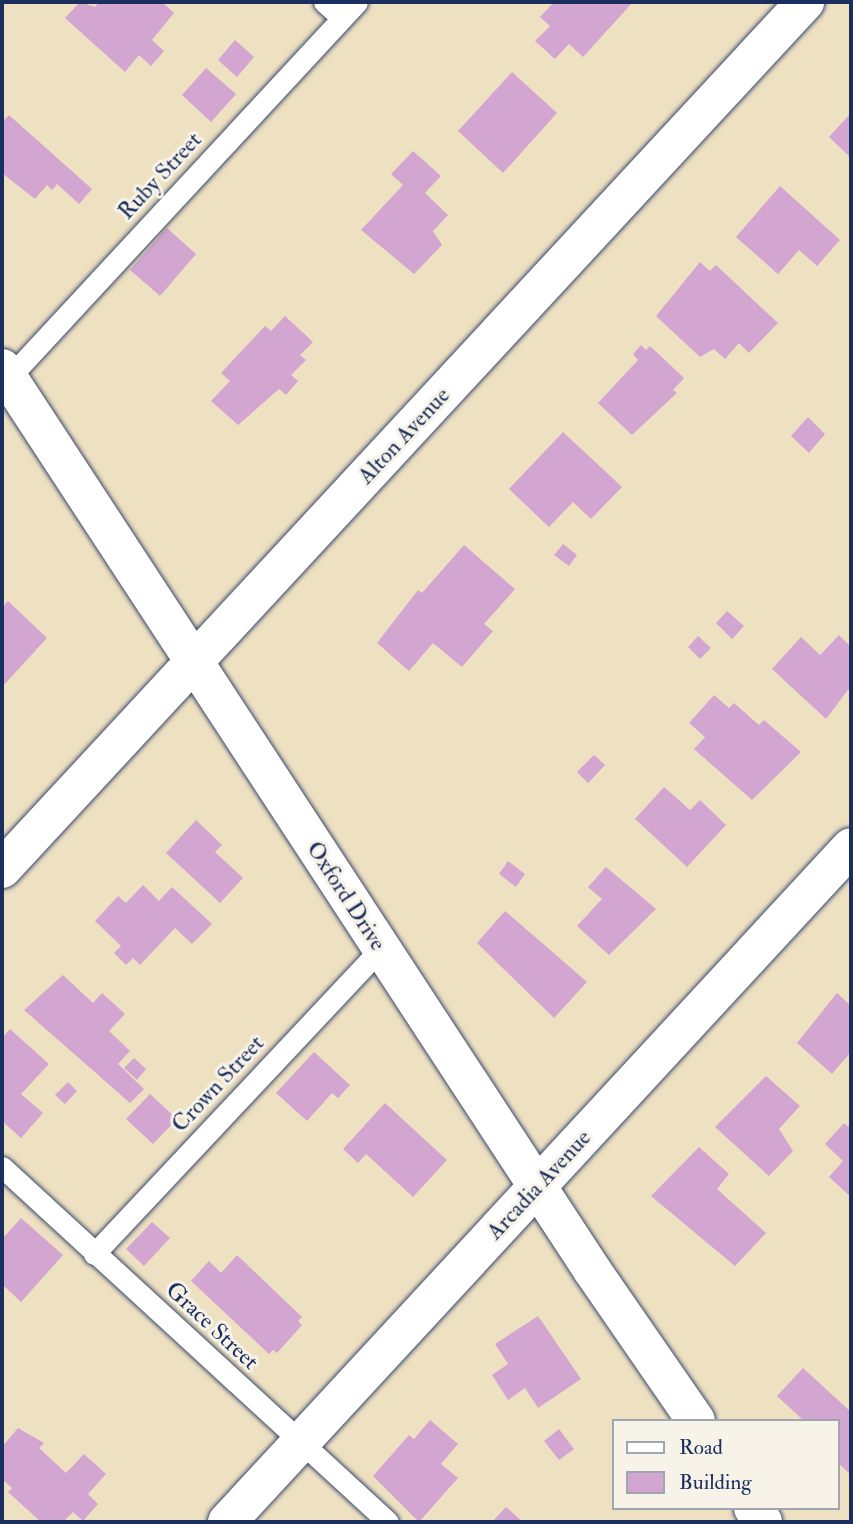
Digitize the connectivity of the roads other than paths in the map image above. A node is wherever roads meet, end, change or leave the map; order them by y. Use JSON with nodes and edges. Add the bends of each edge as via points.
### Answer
{"nodes":[{"id":1,"x":324,"y":2,"type":"edge"},
{"id":2,"x":357,"y":2,"type":"edge"},
{"id":3,"x":805,"y":2,"type":"edge"},
{"id":4,"x":342,"y":18,"type":"junction"},
{"id":5,"x":4,"y":377,"type":"edge"},
{"id":6,"x":195,"y":660,"type":"junction"},
{"id":7,"x":851,"y":847,"type":"edge"},
{"id":8,"x":2,"y":869,"type":"edge"},
{"id":9,"x":380,"y":949,"type":"junction"},
{"id":10,"x":2,"y":1167,"type":"edge"},
{"id":11,"x":538,"y":1186,"type":"junction"},
{"id":12,"x":94,"y":1254,"type":"junction"},
{"id":13,"x":695,"y":1419,"type":"edge"},
{"id":14,"x":300,"y":1443,"type":"junction"},
{"id":15,"x":227,"y":1522,"type":"edge"},
{"id":16,"x":388,"y":1522,"type":"edge"}],
"edges":[{"from":1,"to":4,"type":"lane"},
{"from":2,"to":4,"type":"lane","name":"Ruby Street"},
{"from":3,"to":6,"type":"street","name":"Alton Avenue"},
{"from":4,"to":5,"type":"lane","name":"Ruby Street"},
{"from":5,"to":6,"type":"street","name":"Oxford Drive"},
{"from":6,"to":8,"type":"street","name":"Alton Avenue"},
{"from":6,"to":9,"type":"street","name":"Oxford Drive"},
{"from":7,"to":11,"type":"street","name":"Arcadia Avenue"},
{"from":9,"to":11,"type":"street","name":"Oxford Drive"},
{"from":9,"to":12,"type":"lane","name":"Crown Street"},
{"from":10,"to":12,"type":"lane","name":"Grace Street"},
{"from":11,"to":13,"type":"street","name":"Oxford Drive"},
{"from":11,"to":14,"type":"street","name":"Arcadia Avenue"},
{"from":12,"to":14,"type":"lane","name":"Grace Street"},
{"from":14,"to":15,"type":"street","name":"Arcadia Avenue"},
{"from":14,"to":16,"type":"lane","name":"Grace Street"}]}
